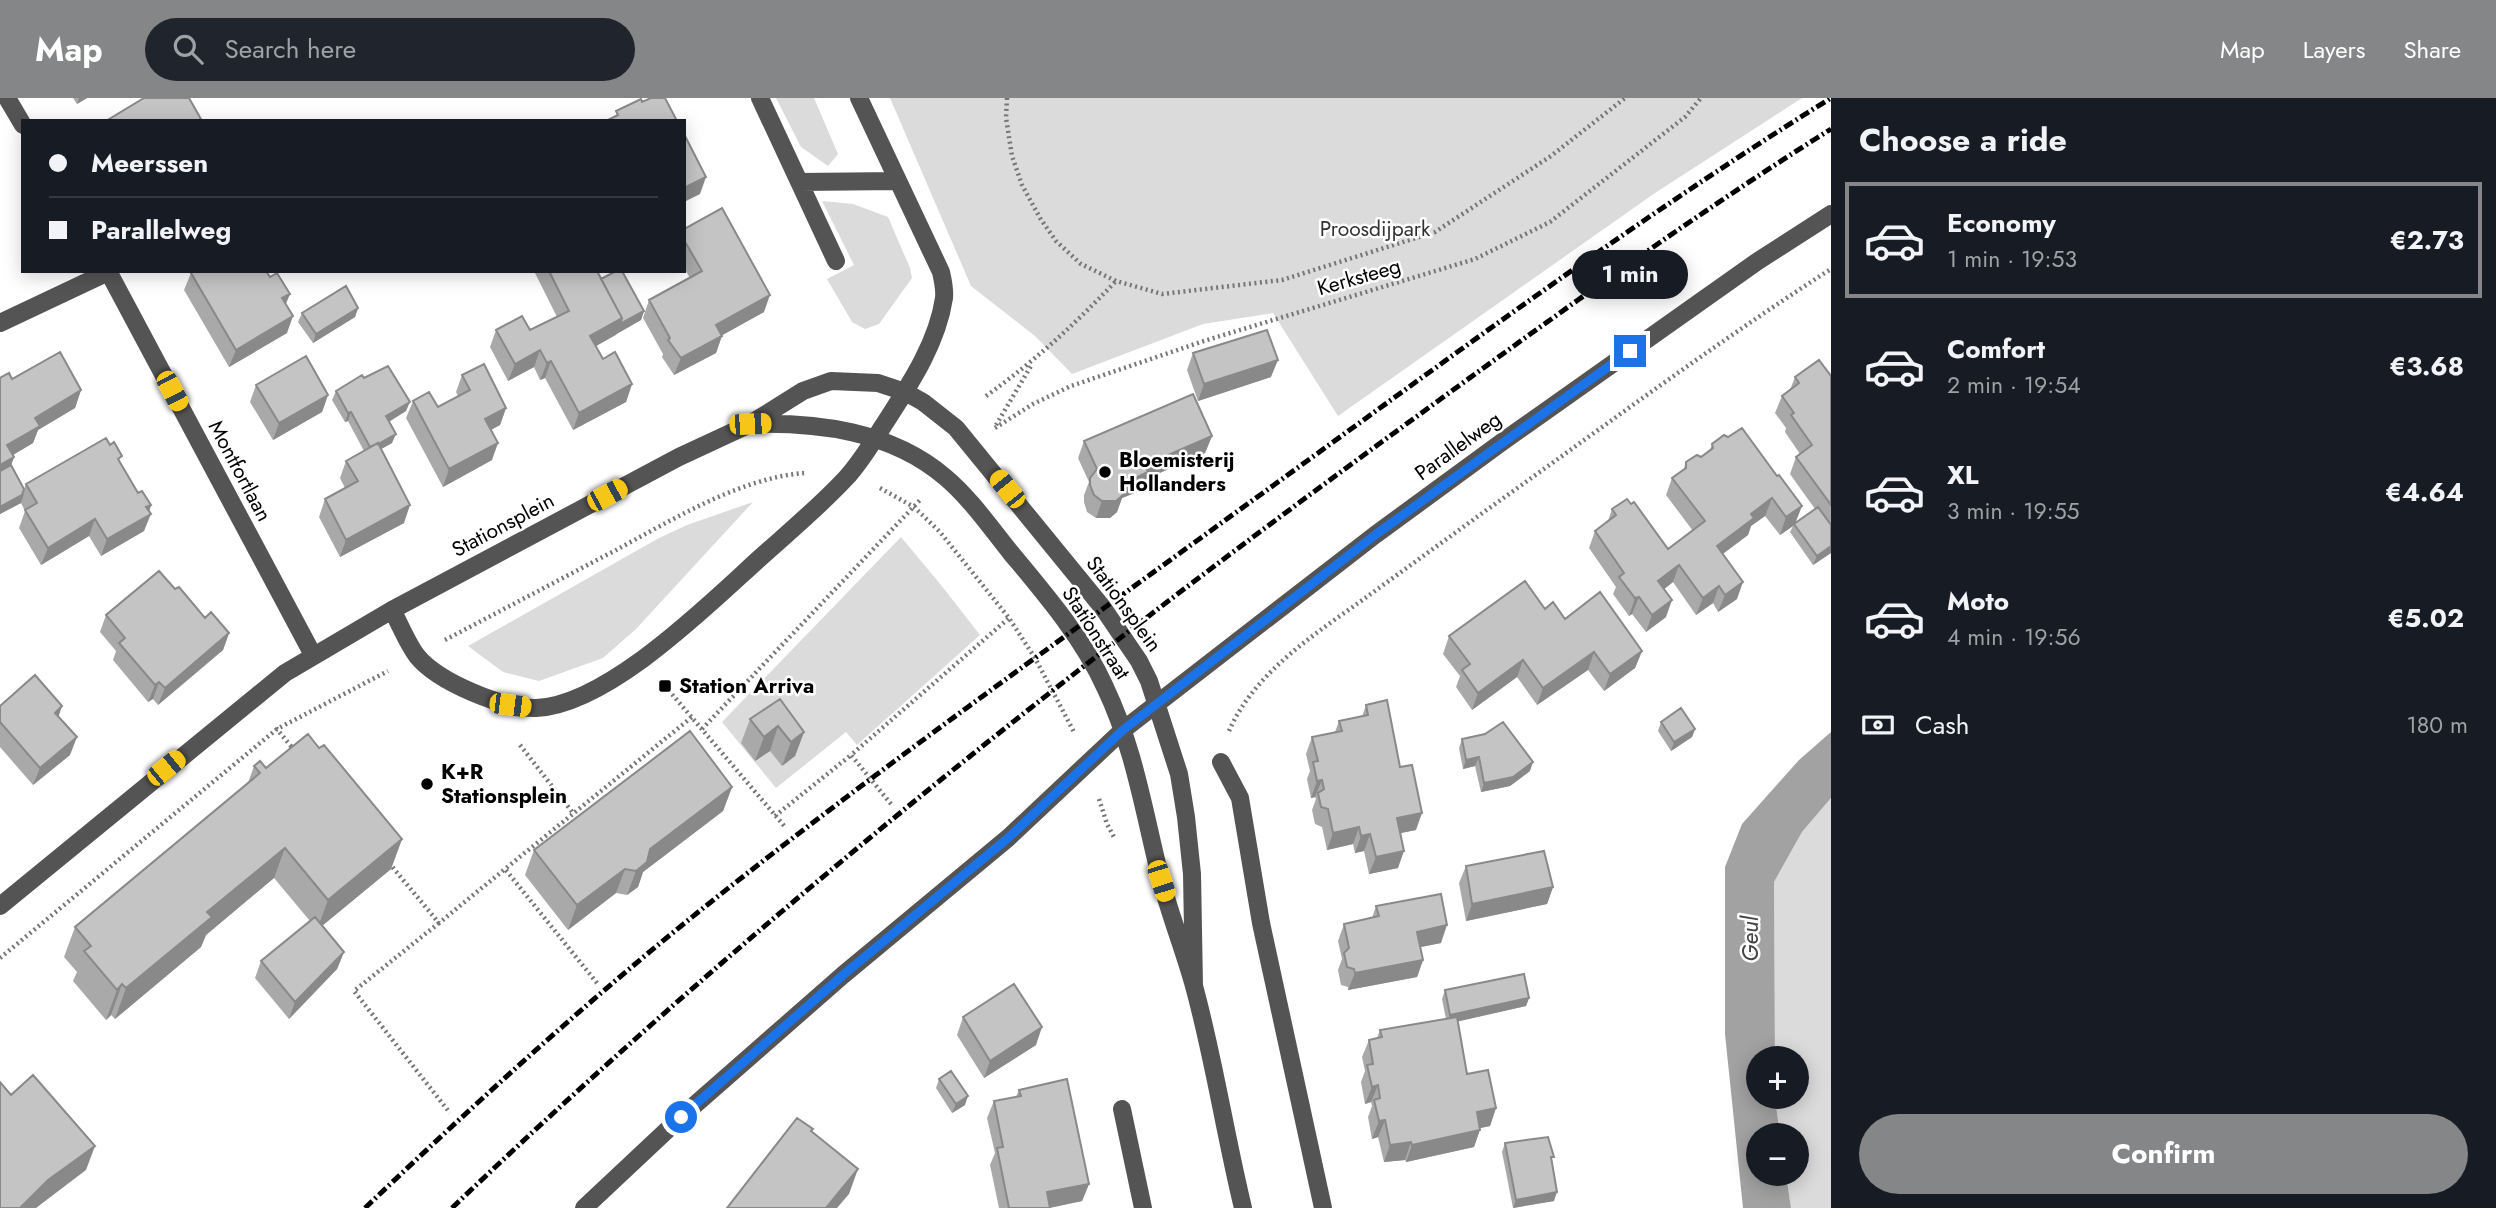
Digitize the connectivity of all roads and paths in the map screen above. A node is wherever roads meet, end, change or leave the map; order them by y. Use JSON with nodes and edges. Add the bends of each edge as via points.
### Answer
{"nodes":[{"id":1,"x":7,"y":98,"type":"edge"},
{"id":2,"x":760,"y":98,"type":"edge"},
{"id":3,"x":859,"y":98,"type":"edge"},
{"id":4,"x":1007,"y":98,"type":"edge"},
{"id":5,"x":1625,"y":98,"type":"edge"},
{"id":6,"x":1702,"y":98,"type":"edge"},
{"id":7,"x":21,"y":122,"type":"edge"},
{"id":8,"x":897,"y":181,"type":"junction"},
{"id":9,"x":800,"y":182,"type":"junction"},
{"id":10,"x":1831,"y":214,"type":"edge"},
{"id":11,"x":836,"y":261,"type":"dead end"},
{"id":12,"x":1831,"y":269,"type":"edge"},
{"id":13,"x":104,"y":273,"type":"edge"},
{"id":14,"x":109,"y":273,"type":"edge"},
{"id":15,"x":1116,"y":281,"type":"junction"},
{"id":16,"x":0,"y":323,"type":"edge"},
{"id":17,"x":1033,"y":362,"type":"junction"},
{"id":18,"x":905,"y":392,"type":"junction"},
{"id":19,"x":986,"y":396,"type":"dead end"},
{"id":20,"x":750,"y":424,"type":"junction"},
{"id":21,"x":875,"y":438,"type":"junction"},
{"id":22,"x":848,"y":476,"type":"junction"},
{"id":23,"x":392,"y":610,"type":"junction"},
{"id":24,"x":1009,"y":618,"type":"junction"},
{"id":25,"x":313,"y":655,"type":"junction"},
{"id":26,"x":416,"y":655,"type":"junction"},
{"id":27,"x":666,"y":686,"type":"dead end"},
{"id":28,"x":250,"y":699,"type":"junction"},
{"id":29,"x":1158,"y":704,"type":"junction"},
{"id":30,"x":692,"y":718,"type":"junction"},
{"id":31,"x":277,"y":729,"type":"junction"},
{"id":32,"x":702,"y":729,"type":"junction"},
{"id":33,"x":1123,"y":730,"type":"junction"},
{"id":34,"x":520,"y":745,"type":"dead end"},
{"id":35,"x":850,"y":755,"type":"junction"},
{"id":36,"x":303,"y":760,"type":"edge"},
{"id":37,"x":1089,"y":760,"type":"junction"},
{"id":38,"x":1221,"y":762,"type":"joint"},
{"id":39,"x":1099,"y":798,"type":"dead end"},
{"id":40,"x":891,"y":804,"type":"dead end"},
{"id":41,"x":573,"y":813,"type":"junction"},
{"id":42,"x":775,"y":816,"type":"junction"},
{"id":43,"x":786,"y":828,"type":"dead end"},
{"id":44,"x":388,"y":862,"type":"edge"},
{"id":45,"x":505,"y":869,"type":"junction"},
{"id":46,"x":0,"y":906,"type":"edge"},
{"id":47,"x":439,"y":923,"type":"junction"},
{"id":48,"x":0,"y":958,"type":"edge"},
{"id":49,"x":597,"y":983,"type":"dead end"},
{"id":50,"x":1195,"y":986,"type":"junction"},
{"id":51,"x":1122,"y":1109,"type":"dead end"},
{"id":52,"x":450,"y":1113,"type":"dead end"},
{"id":53,"x":583,"y":1208,"type":"edge"},
{"id":54,"x":1143,"y":1208,"type":"edge"},
{"id":55,"x":1243,"y":1208,"type":"edge"},
{"id":56,"x":1323,"y":1208,"type":"edge"}],
"edges":[{"from":1,"to":7,"type":"street"},
{"from":2,"to":9,"type":"street"},
{"from":3,"to":8,"type":"street"},
{"from":4,"to":15,"type":"path","via":[[1012,156],[1040,218],[1081,264]]},
{"from":5,"to":15,"type":"path","via":[[1551,156],[1435,232],[1282,280],[1162,294]]},
{"from":6,"to":17,"type":"path","name":"Kerksteeg","via":[[1685,117],[1550,222],[1514,241],[1475,259],[1071,386],[993,429]]},
{"from":8,"to":9,"type":"street"},
{"from":8,"to":18,"type":"street","via":[[940,272],[944,295],[929,345]]},
{"from":9,"to":11,"type":"street"},
{"from":10,"to":29,"type":"street","name":"Parallelweg","via":[[1502,442]]},
{"from":12,"to":38,"type":"path","via":[[1685,368],[1296,649],[1250,693],[1231,725]]},
{"from":13,"to":16,"type":"street"},
{"from":14,"to":25,"type":"street","name":"Montfortlaan"},
{"from":15,"to":17,"type":"path"},
{"from":17,"to":19,"type":"path"},
{"from":18,"to":20,"type":"street","name":"Stationsplein","via":[[878,383],[831,381],[803,391]]},
{"from":18,"to":21,"type":"street"},
{"from":18,"to":29,"type":"street","name":"Stationsplein","via":[[956,428],[1058,552],[1139,661]]},
{"from":20,"to":21,"type":"street","name":"Stationstraat","via":[[819,425]]},
{"from":20,"to":23,"type":"street","name":"Stationsplein"},
{"from":21,"to":22,"type":"street"},
{"from":21,"to":33,"type":"street","name":"Stationstraat","via":[[928,464],[967,499],[1072,631],[1098,672]]},
{"from":22,"to":26,"type":"path","via":[[798,474],[743,488]]},
{"from":22,"to":26,"type":"street","via":[[640,663],[589,692],[537,708],[510,705],[465,689]]},
{"from":23,"to":25,"type":"street","name":"Stationsplein"},
{"from":23,"to":26,"type":"street"},
{"from":24,"to":32,"type":"path","via":[[914,507]]},
{"from":24,"to":35,"type":"path"},
{"from":24,"to":37,"type":"path"},
{"from":25,"to":28,"type":"street","name":"Stationsplein"},
{"from":26,"to":31,"type":"path"},
{"from":27,"to":30,"type":"path"},
{"from":28,"to":31,"type":"path"},
{"from":28,"to":46,"type":"street","name":"Stationsplein"},
{"from":29,"to":33,"type":"street","name":"Parallelweg"},
{"from":29,"to":50,"type":"street","name":"Stationsplein","via":[[1179,774],[1186,817]]},
{"from":30,"to":32,"type":"path"},
{"from":30,"to":41,"type":"path"},
{"from":31,"to":36,"type":"path"},
{"from":31,"to":48,"type":"path"},
{"from":32,"to":42,"type":"path"},
{"from":33,"to":37,"type":"street","name":"Parallelweg"},
{"from":33,"to":50,"type":"street","name":"Stationstraat","via":[[1141,786],[1161,881]]},
{"from":34,"to":41,"type":"path"},
{"from":35,"to":40,"type":"path"},
{"from":35,"to":42,"type":"path"},
{"from":37,"to":39,"type":"path"},
{"from":37,"to":53,"type":"street","name":"Parallelweg","via":[[1008,838],[833,984]]},
{"from":38,"to":56,"type":"street","via":[[1240,798],[1261,923]]},
{"from":41,"to":45,"type":"path"},
{"from":42,"to":43,"type":"path"},
{"from":44,"to":47,"type":"path"},
{"from":45,"to":47,"type":"path"},
{"from":45,"to":49,"type":"path"},
{"from":47,"to":52,"type":"path","via":[[354,991]]},
{"from":50,"to":55,"type":"street","name":"Stationstraat"},
{"from":51,"to":54,"type":"street"}]}
